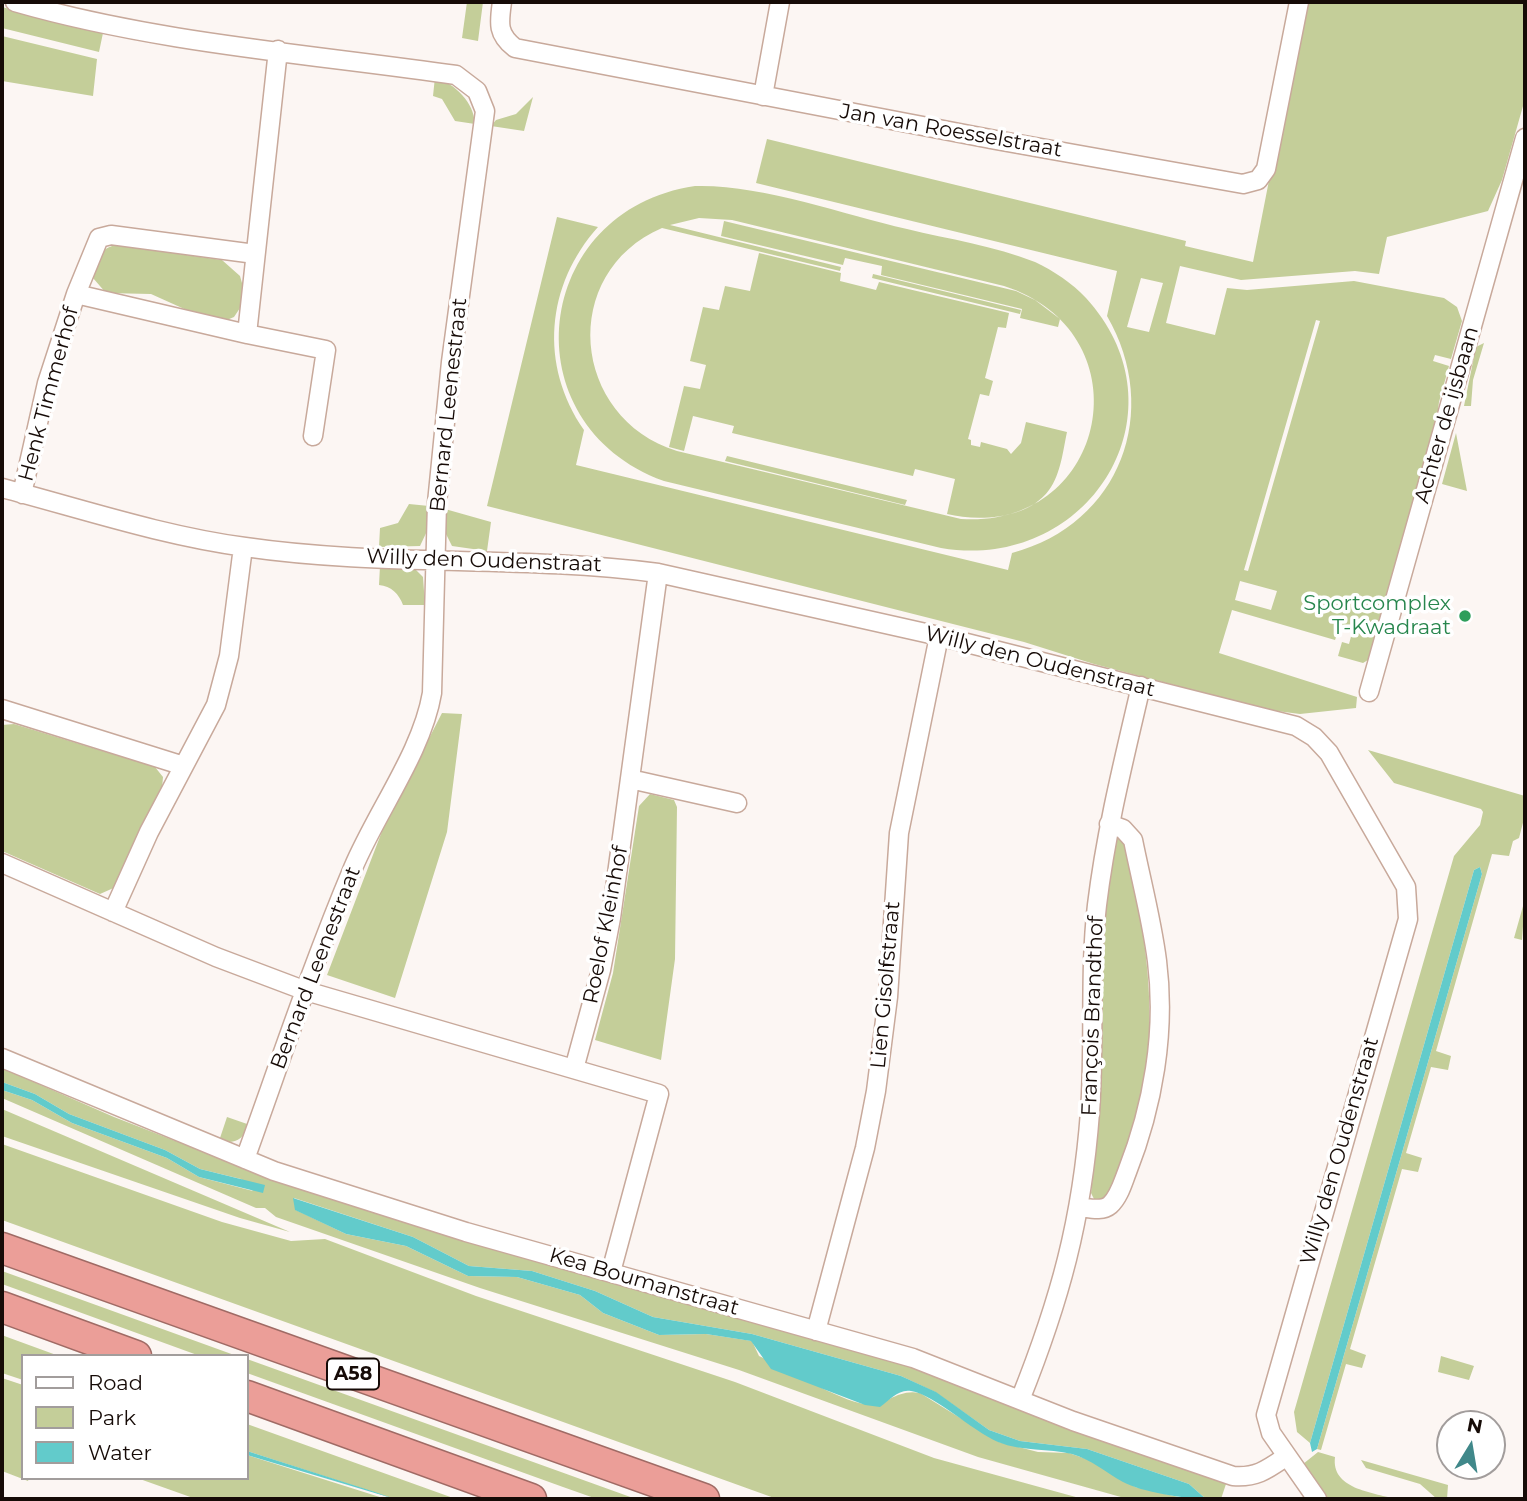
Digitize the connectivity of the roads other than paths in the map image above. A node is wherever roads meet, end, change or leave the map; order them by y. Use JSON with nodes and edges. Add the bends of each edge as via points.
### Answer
{"nodes":[{"id":1,"x":15,"y":2,"type":"edge"},
{"id":2,"x":502,"y":2,"type":"edge"},
{"id":3,"x":780,"y":2,"type":"edge"},
{"id":4,"x":1299,"y":2,"type":"edge"},
{"id":5,"x":278,"y":50,"type":"junction"},
{"id":6,"x":763,"y":96,"type":"junction"},
{"id":7,"x":1525,"y":138,"type":"edge"},
{"id":8,"x":255,"y":254,"type":"junction"},
{"id":9,"x":76,"y":293,"type":"junction"},
{"id":10,"x":247,"y":334,"type":"junction"},
{"id":11,"x":313,"y":436,"type":"dead end"},
{"id":12,"x":2,"y":488,"type":"edge"},
{"id":13,"x":22,"y":494,"type":"junction"},
{"id":14,"x":243,"y":547,"type":"junction"},
{"id":15,"x":435,"y":558,"type":"junction"},
{"id":16,"x":659,"y":573,"type":"junction"},
{"id":17,"x":939,"y":636,"type":"junction"},
{"id":18,"x":1141,"y":686,"type":"junction"},
{"id":19,"x":1369,"y":692,"type":"dead end"},
{"id":20,"x":2,"y":709,"type":"edge"},
{"id":21,"x":184,"y":766,"type":"junction"},
{"id":22,"x":630,"y":779,"type":"junction"},
{"id":23,"x":737,"y":803,"type":"dead end"},
{"id":24,"x":1109,"y":824,"type":"junction"},
{"id":25,"x":2,"y":863,"type":"edge"},
{"id":26,"x":113,"y":912,"type":"junction"},
{"id":27,"x":306,"y":991,"type":"junction"},
{"id":28,"x":2,"y":1058,"type":"edge"},
{"id":29,"x":574,"y":1069,"type":"junction"},
{"id":30,"x":245,"y":1159,"type":"junction"},
{"id":31,"x":1079,"y":1207,"type":"junction"},
{"id":32,"x":2,"y":1248,"type":"edge"},
{"id":33,"x":611,"y":1272,"type":"junction"},
{"id":34,"x":2,"y":1307,"type":"edge"},
{"id":35,"x":816,"y":1331,"type":"junction"},
{"id":36,"x":131,"y":1354,"type":"edge"},
{"id":37,"x":248,"y":1396,"type":"edge"},
{"id":38,"x":1020,"y":1400,"type":"junction"},
{"id":39,"x":1287,"y":1456,"type":"junction"},
{"id":40,"x":531,"y":1499,"type":"edge"},
{"id":41,"x":704,"y":1499,"type":"edge"},
{"id":42,"x":1317,"y":1499,"type":"edge"}],
"edges":[{"from":1,"to":5,"type":"street","name":"Bernard Leenestraat","via":[[182,37]]},
{"from":2,"to":6,"type":"street","name":"Jan van Roesselstraat","via":[[498,25],[515,48]]},
{"from":3,"to":6,"type":"street"},
{"from":4,"to":6,"type":"street","name":"Jan van Roesselstraat","via":[[1266,169],[1258,180],[1243,184]]},
{"from":5,"to":8,"type":"street"},
{"from":5,"to":15,"type":"street","name":"Bernard Leenestraat","via":[[456,75],[477,91],[485,111],[452,362]]},
{"from":7,"to":19,"type":"street","name":"Achter de ijsbaan"},
{"from":8,"to":9,"type":"street","name":"Henk Timmerhof","via":[[111,235],[99,238],[93,247]]},
{"from":8,"to":10,"type":"street"},
{"from":9,"to":10,"type":"street","name":"Henk Timmerhof"},
{"from":9,"to":13,"type":"street","name":"Henk Timmerhof","via":[[47,383]]},
{"from":10,"to":11,"type":"street","name":"Henk Timmerhof","via":[[326,350]]},
{"from":12,"to":13,"type":"street","name":"Willy den Oudenstraat"},
{"from":13,"to":14,"type":"street","name":"Willy den Oudenstraat"},
{"from":14,"to":15,"type":"street","name":"Willy den Oudenstraat"},
{"from":14,"to":21,"type":"street","via":[[224,679],[216,705]]},
{"from":15,"to":16,"type":"street","name":"Willy den Oudenstraat","via":[[592,564]]},
{"from":15,"to":27,"type":"street","name":"Bernard Leenestraat","via":[[432,693],[426,720],[374,819]]},
{"from":16,"to":17,"type":"street","name":"Willy den Oudenstraat"},
{"from":16,"to":22,"type":"street","name":"Roelof Kleinhof"},
{"from":17,"to":18,"type":"street","name":"Willy den Oudenstraat"},
{"from":17,"to":35,"type":"street","name":"Lien Gisolfstraat","via":[[899,833],[888,997],[876,1091]]},
{"from":18,"to":24,"type":"street","name":"François Brandthof"},
{"from":18,"to":39,"type":"street","name":"Willy den Oudenstraat","via":[[1296,726],[1314,737],[1329,753],[1406,887],[1408,919],[1268,1397],[1271,1433]]},
{"from":20,"to":21,"type":"street"},
{"from":21,"to":26,"type":"street"},
{"from":22,"to":23,"type":"street"},
{"from":22,"to":29,"type":"street","name":"Roelof Kleinhof","via":[[601,970]]},
{"from":24,"to":31,"type":"street","name":"François Brandthof","via":[[1097,908],[1090,1110]]},
{"from":24,"to":31,"type":"street","via":[[1123,829],[1133,840],[1157,961],[1158,1031],[1140,1139],[1117,1197],[1101,1209]]},
{"from":25,"to":26,"type":"street"},
{"from":26,"to":27,"type":"street"},
{"from":27,"to":29,"type":"street"},
{"from":27,"to":30,"type":"street","name":"Bernard Leenestraat"},
{"from":28,"to":30,"type":"street","name":"Kea Boumanstraat"},
{"from":29,"to":33,"type":"street","via":[[659,1094]]},
{"from":30,"to":33,"type":"street","name":"Kea Boumanstraat","via":[[412,1216]]},
{"from":31,"to":38,"type":"street","name":"François Brandthof","via":[[1064,1278]]},
{"from":32,"to":41,"type":"highway","number":"A58"},
{"from":33,"to":35,"type":"street","name":"Kea Boumanstraat"},
{"from":34,"to":36,"type":"highway"},
{"from":35,"to":38,"type":"street","name":"Kea Boumanstraat","via":[[912,1358]]},
{"from":37,"to":40,"type":"highway"},
{"from":38,"to":39,"type":"street","name":"Kea Boumanstraat","via":[[1233,1476],[1263,1473]]},
{"from":39,"to":42,"type":"street","name":"Willy den Oudenstraat"}]}
